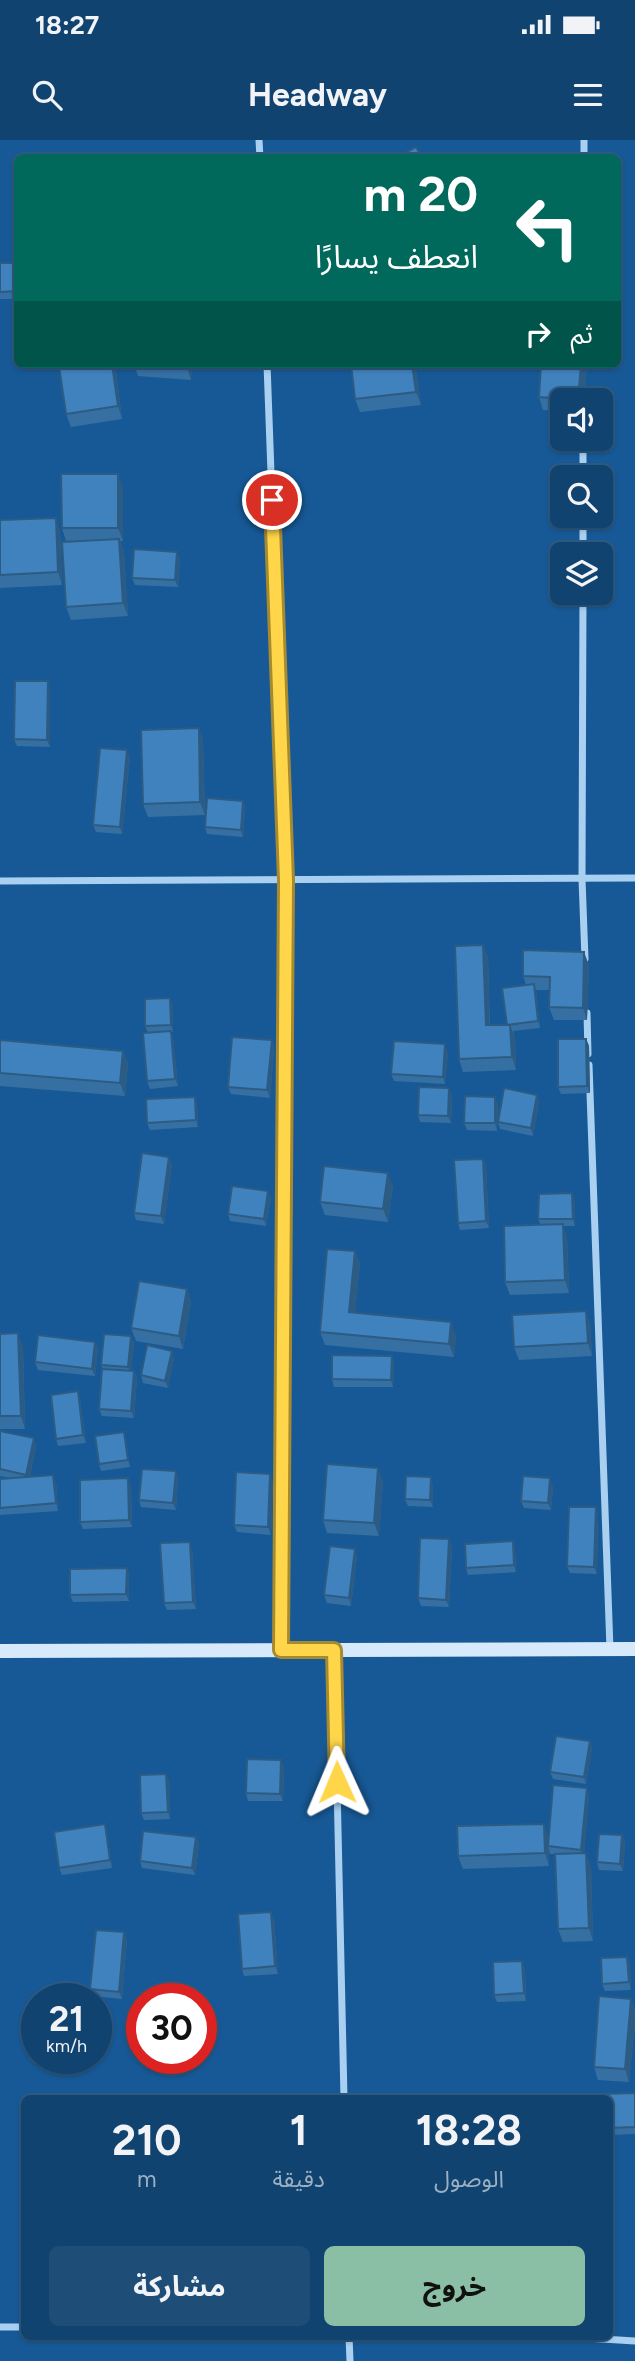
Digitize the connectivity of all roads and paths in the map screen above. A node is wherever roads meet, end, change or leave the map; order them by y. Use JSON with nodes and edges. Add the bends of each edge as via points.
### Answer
{"nodes":[{"id":1,"x":267,"y":368,"type":"edge"},
{"id":2,"x":583,"y":605,"type":"edge"},
{"id":3,"x":635,"y":878,"type":"edge"},
{"id":4,"x":582,"y":879,"type":"junction"},
{"id":5,"x":286,"y":880,"type":"junction"},
{"id":6,"x":0,"y":881,"type":"edge"},
{"id":7,"x":586,"y":975,"type":"edge"},
{"id":8,"x":587,"y":1002,"type":"dead end"},
{"id":9,"x":610,"y":1649,"type":"junction"},
{"id":10,"x":635,"y":1649,"type":"edge"},
{"id":11,"x":281,"y":1650,"type":"junction"},
{"id":12,"x":334,"y":1650,"type":"junction"},
{"id":13,"x":0,"y":1651,"type":"edge"},
{"id":14,"x":344,"y":2095,"type":"edge"},
{"id":15,"x":0,"y":2327,"type":"edge"},
{"id":16,"x":21,"y":2327,"type":"edge"},
{"id":17,"x":349,"y":2340,"type":"edge"},
{"id":18,"x":613,"y":2340,"type":"edge"},
{"id":19,"x":635,"y":2341,"type":"edge"},
{"id":20,"x":350,"y":2361,"type":"edge"}],
"edges":[{"from":1,"to":5,"type":"street"},
{"from":2,"to":4,"type":"street"},
{"from":3,"to":4,"type":"street"},
{"from":4,"to":5,"type":"street"},
{"from":4,"to":7,"type":"street"},
{"from":5,"to":6,"type":"street"},
{"from":5,"to":11,"type":"street"},
{"from":8,"to":9,"type":"street"},
{"from":9,"to":10,"type":"street"},
{"from":9,"to":12,"type":"street"},
{"from":11,"to":12,"type":"street"},
{"from":11,"to":13,"type":"street"},
{"from":12,"to":14,"type":"street"},
{"from":15,"to":16,"type":"street"},
{"from":17,"to":20,"type":"street"},
{"from":18,"to":19,"type":"street"}]}
